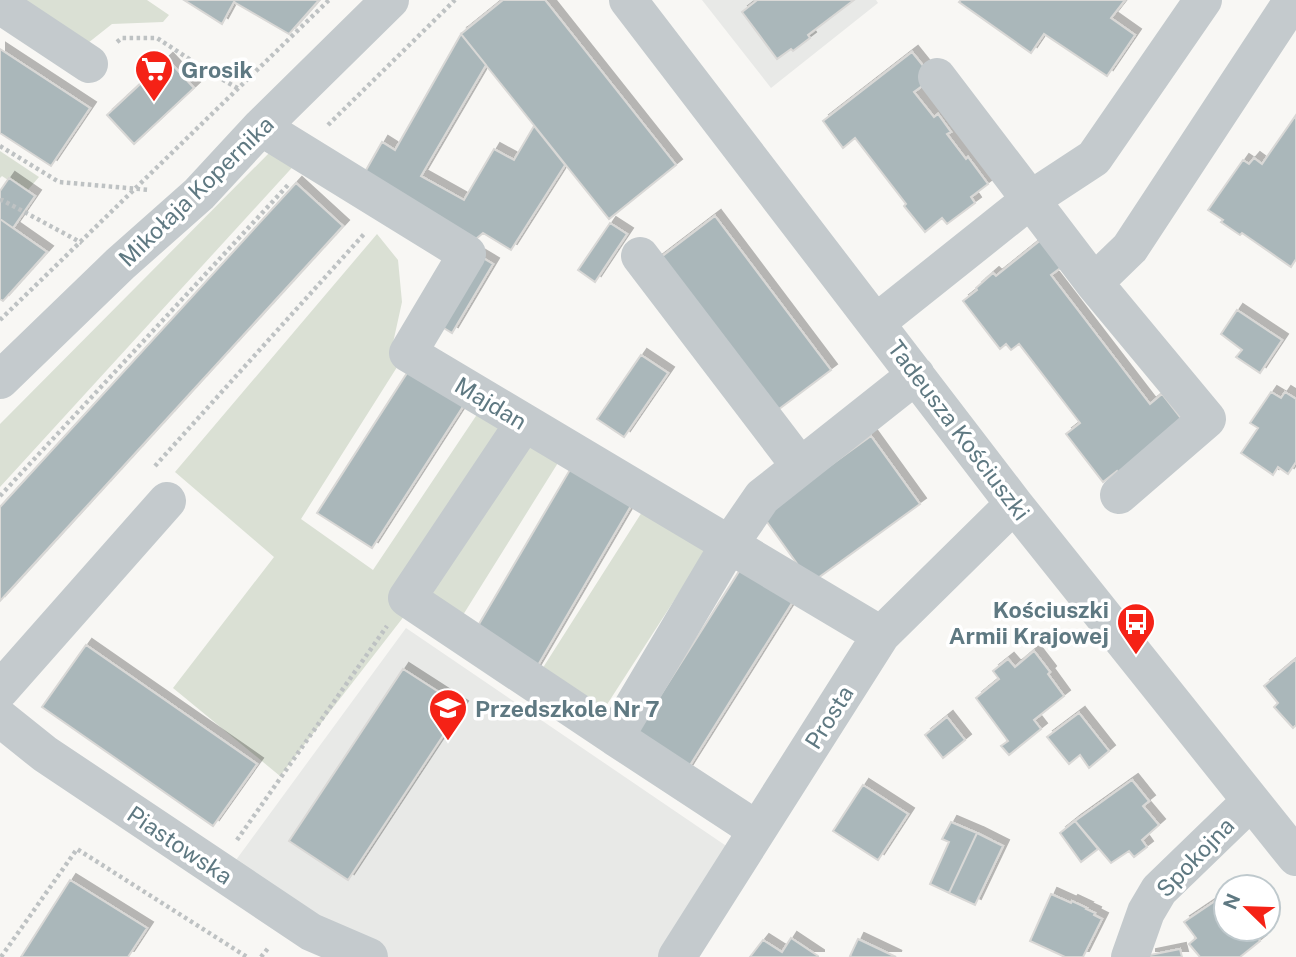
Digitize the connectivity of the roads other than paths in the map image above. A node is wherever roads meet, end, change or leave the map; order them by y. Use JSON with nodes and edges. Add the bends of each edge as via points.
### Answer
{"nodes":[{"id":1,"x":628,"y":0,"type":"edge"},
{"id":2,"x":1203,"y":0,"type":"edge"},
{"id":3,"x":1293,"y":0,"type":"edge"},
{"id":4,"x":388,"y":1,"type":"edge"},
{"id":5,"x":0,"y":5,"type":"edge"},
{"id":6,"x":89,"y":64,"type":"road end"},
{"id":7,"x":937,"y":77,"type":"dead end"},
{"id":8,"x":269,"y":119,"type":"junction"},
{"id":9,"x":1030,"y":200,"type":"junction"},
{"id":10,"x":639,"y":256,"type":"dead end"},
{"id":11,"x":1094,"y":284,"type":"junction"},
{"id":12,"x":877,"y":322,"type":"junction"},
{"id":13,"x":916,"y":374,"type":"junction"},
{"id":14,"x":0,"y":380,"type":"edge"},
{"id":15,"x":524,"y":423,"type":"junction"},
{"id":16,"x":800,"y":466,"type":"junction"},
{"id":17,"x":158,"y":487,"type":"road end"},
{"id":18,"x":1119,"y":495,"type":"dead end"},
{"id":19,"x":1014,"y":503,"type":"junction"},
{"id":20,"x":729,"y":545,"type":"junction"},
{"id":21,"x":880,"y":635,"type":"junction"},
{"id":22,"x":0,"y":691,"type":"edge"},
{"id":23,"x":0,"y":718,"type":"edge"},
{"id":24,"x":615,"y":737,"type":"junction"},
{"id":25,"x":1251,"y":801,"type":"junction"},
{"id":26,"x":757,"y":830,"type":"junction"},
{"id":27,"x":1296,"y":857,"type":"edge"},
{"id":28,"x":369,"y":957,"type":"edge"},
{"id":29,"x":677,"y":957,"type":"edge"},
{"id":30,"x":1130,"y":957,"type":"edge"}],
"edges":[{"from":1,"to":12,"type":"street","name":"Tadeusza Kościuszki"},
{"from":2,"to":9,"type":"street","via":[[1094,158]]},
{"from":3,"to":11,"type":"street","via":[[1130,248]]},
{"from":4,"to":8,"type":"street","name":"Mikołaja Kopernika"},
{"from":5,"to":6,"type":"street"},
{"from":7,"to":9,"type":"street"},
{"from":8,"to":14,"type":"street","name":"Mikołaja Kopernika","via":[[199,194]]},
{"from":8,"to":15,"type":"street","name":"Majdan","via":[[306,155],[467,254],[408,353]]},
{"from":9,"to":11,"type":"street"},
{"from":9,"to":12,"type":"street"},
{"from":10,"to":16,"type":"street"},
{"from":11,"to":18,"type":"street","via":[[1207,419]]},
{"from":12,"to":13,"type":"street","name":"Tadeusza Kościuszki"},
{"from":13,"to":16,"type":"street"},
{"from":13,"to":19,"type":"street","name":"Tadeusza Kościuszki"},
{"from":15,"to":20,"type":"street","name":"Majdan"},
{"from":15,"to":24,"type":"street","via":[[407,598]]},
{"from":16,"to":20,"type":"street","via":[[762,497]]},
{"from":17,"to":22,"type":"street"},
{"from":19,"to":21,"type":"street","name":"Prosta"},
{"from":19,"to":25,"type":"street","name":"Tadeusza Kościuszki"},
{"from":20,"to":21,"type":"street","name":"Majdan"},
{"from":20,"to":24,"type":"street"},
{"from":21,"to":26,"type":"street","name":"Prosta"},
{"from":23,"to":28,"type":"street","name":"Piastowska","via":[[45,754],[311,932]]},
{"from":24,"to":26,"type":"street"},
{"from":25,"to":27,"type":"street","name":"Tadeusza Kościuszki"},
{"from":25,"to":30,"type":"street","name":"Spokojna","via":[[1159,890]]},
{"from":26,"to":29,"type":"street","name":"Prosta"}]}
